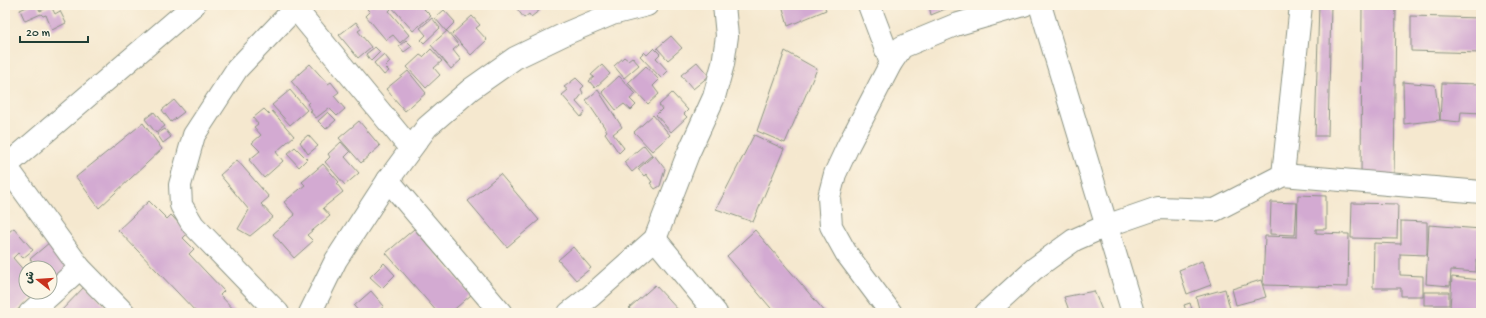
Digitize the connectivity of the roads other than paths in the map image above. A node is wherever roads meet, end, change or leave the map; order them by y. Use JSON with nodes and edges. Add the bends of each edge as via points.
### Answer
{"nodes":[{"id":1,"x":194,"y":5,"type":"edge"},
{"id":2,"x":647,"y":5,"type":"edge"},
{"id":3,"x":724,"y":5,"type":"edge"},
{"id":4,"x":869,"y":5,"type":"edge"},
{"id":5,"x":1024,"y":5,"type":"edge"},
{"id":6,"x":1040,"y":5,"type":"edge"},
{"id":7,"x":1301,"y":5,"type":"edge"},
{"id":8,"x":297,"y":6,"type":"edge"},
{"id":9,"x":891,"y":63,"type":"junction"},
{"id":10,"x":410,"y":148,"type":"junction"},
{"id":11,"x":5,"y":167,"type":"edge"},
{"id":12,"x":1282,"y":175,"type":"junction"},
{"id":13,"x":388,"y":180,"type":"junction"},
{"id":14,"x":1481,"y":192,"type":"edge"},
{"id":15,"x":1106,"y":226,"type":"junction"},
{"id":16,"x":655,"y":239,"type":"junction"},
{"id":17,"x":80,"y":268,"type":"junction"},
{"id":18,"x":30,"y":313,"type":"edge"},
{"id":19,"x":124,"y":313,"type":"edge"},
{"id":20,"x":278,"y":313,"type":"edge"},
{"id":21,"x":310,"y":313,"type":"edge"},
{"id":22,"x":501,"y":313,"type":"edge"},
{"id":23,"x":569,"y":313,"type":"edge"},
{"id":24,"x":716,"y":313,"type":"edge"},
{"id":25,"x":891,"y":313,"type":"edge"},
{"id":26,"x":986,"y":313,"type":"edge"},
{"id":27,"x":1133,"y":313,"type":"edge"}],
"edges":[{"from":1,"to":11,"type":"street"},
{"from":2,"to":10,"type":"street","via":[[612,14],[515,58],[471,89],[427,127]]},
{"from":3,"to":16,"type":"street","via":[[727,36],[714,97],[688,154]]},
{"from":4,"to":9,"type":"street"},
{"from":5,"to":9,"type":"street","via":[[955,25],[916,40],[902,47]]},
{"from":6,"to":15,"type":"street"},
{"from":7,"to":12,"type":"street"},
{"from":8,"to":10,"type":"street"},
{"from":8,"to":20,"type":"street","via":[[237,69],[228,82],[194,135],[180,185],[181,206],[193,225]]},
{"from":9,"to":25,"type":"street","via":[[835,174],[829,197],[831,226],[846,253]]},
{"from":10,"to":13,"type":"street"},
{"from":11,"to":17,"type":"street"},
{"from":12,"to":14,"type":"street"},
{"from":12,"to":15,"type":"street","via":[[1215,210],[1158,208]]},
{"from":13,"to":21,"type":"street","via":[[336,260]]},
{"from":13,"to":22,"type":"street"},
{"from":15,"to":26,"type":"street","via":[[1074,240],[1034,269]]},
{"from":15,"to":27,"type":"street"},
{"from":16,"to":23,"type":"street"},
{"from":16,"to":24,"type":"street"},
{"from":17,"to":18,"type":"street"},
{"from":17,"to":19,"type":"street"}]}
